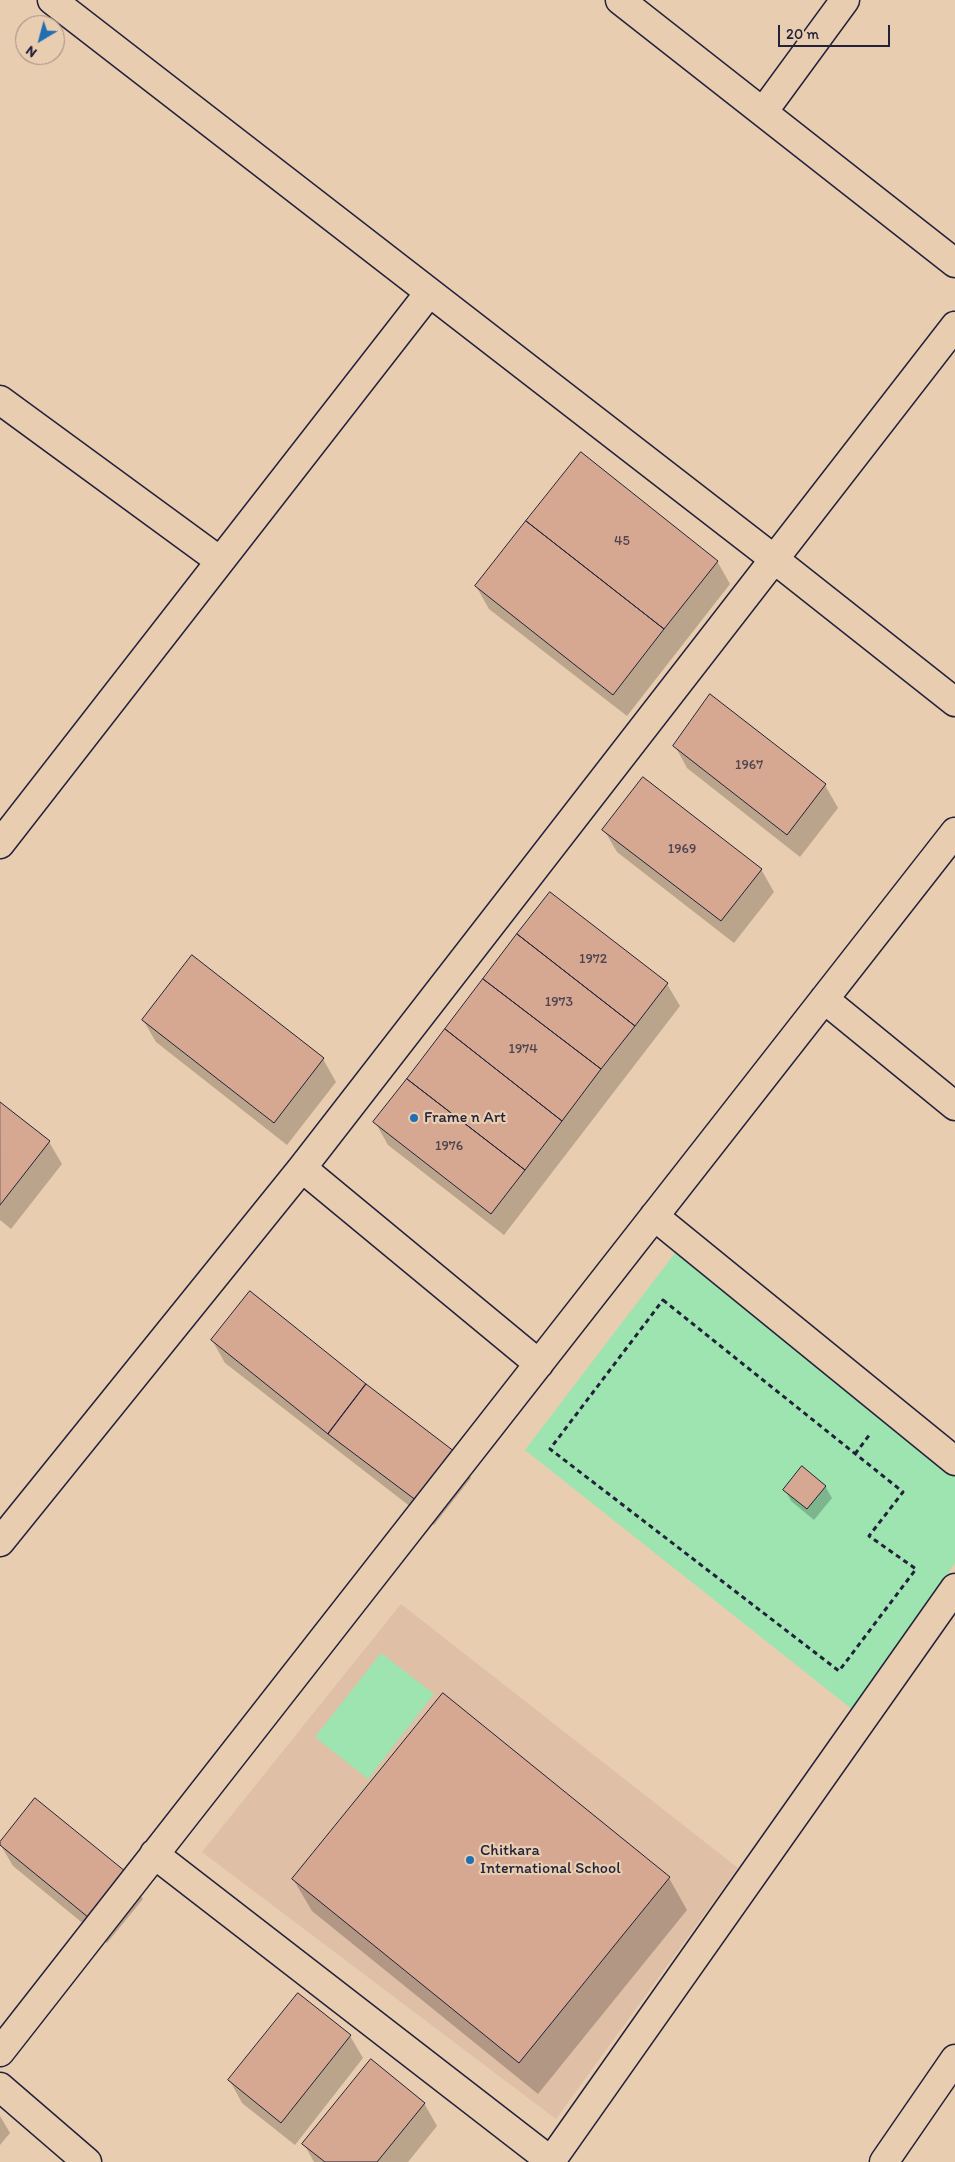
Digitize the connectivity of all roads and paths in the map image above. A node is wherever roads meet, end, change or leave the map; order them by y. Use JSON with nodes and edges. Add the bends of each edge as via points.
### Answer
{"nodes":[{"id":1,"x":52,"y":0,"type":"edge"},
{"id":2,"x":620,"y":0,"type":"edge"},
{"id":3,"x":845,"y":0,"type":"edge"},
{"id":4,"x":763,"y":112,"type":"junction"},
{"id":5,"x":955,"y":263,"type":"edge"},
{"id":6,"x":429,"y":293,"type":"junction"},
{"id":7,"x":955,"y":326,"type":"edge"},
{"id":8,"x":0,"y":400,"type":"edge"},
{"id":9,"x":774,"y":559,"type":"junction"},
{"id":10,"x":220,"y":561,"type":"junction"},
{"id":11,"x":955,"y":702,"type":"edge"},
{"id":12,"x":955,"y":832,"type":"edge"},
{"id":13,"x":0,"y":844,"type":"edge"},
{"id":14,"x":824,"y":999,"type":"junction"},
{"id":15,"x":955,"y":1106,"type":"edge"},
{"id":16,"x":302,"y":1168,"type":"junction"},
{"id":17,"x":654,"y":1216,"type":"junction"},
{"id":18,"x":538,"y":1364,"type":"junction"},
{"id":19,"x":955,"y":1461,"type":"edge"},
{"id":20,"x":0,"y":1540,"type":"edge"},
{"id":21,"x":955,"y":1588,"type":"edge"},
{"id":22,"x":839,"y":1670,"type":"joint"},
{"id":23,"x":154,"y":1854,"type":"junction"},
{"id":24,"x":0,"y":2052,"type":"edge"},
{"id":25,"x":955,"y":2059,"type":"edge"},
{"id":26,"x":0,"y":2087,"type":"edge"},
{"id":27,"x":87,"y":2162,"type":"edge"},
{"id":28,"x":552,"y":2162,"type":"edge"},
{"id":29,"x":884,"y":2162,"type":"edge"}],
"edges":[{"from":1,"to":6,"type":"street"},
{"from":2,"to":4,"type":"street"},
{"from":3,"to":4,"type":"street"},
{"from":4,"to":5,"type":"street"},
{"from":6,"to":9,"type":"street"},
{"from":6,"to":10,"type":"street"},
{"from":7,"to":9,"type":"street"},
{"from":8,"to":10,"type":"street"},
{"from":9,"to":11,"type":"street"},
{"from":9,"to":16,"type":"street"},
{"from":10,"to":13,"type":"street"},
{"from":12,"to":14,"type":"street"},
{"from":14,"to":15,"type":"street"},
{"from":14,"to":17,"type":"street"},
{"from":16,"to":18,"type":"street"},
{"from":16,"to":20,"type":"street"},
{"from":17,"to":18,"type":"street"},
{"from":17,"to":19,"type":"street"},
{"from":18,"to":23,"type":"street"},
{"from":21,"to":28,"type":"street"},
{"from":22,"to":22,"type":"path","via":[[550,1449],[663,1300],[903,1492],[869,1536],[916,1569]]},
{"from":23,"to":24,"type":"street"},
{"from":23,"to":28,"type":"street"},
{"from":25,"to":29,"type":"street"},
{"from":26,"to":27,"type":"street"}]}
